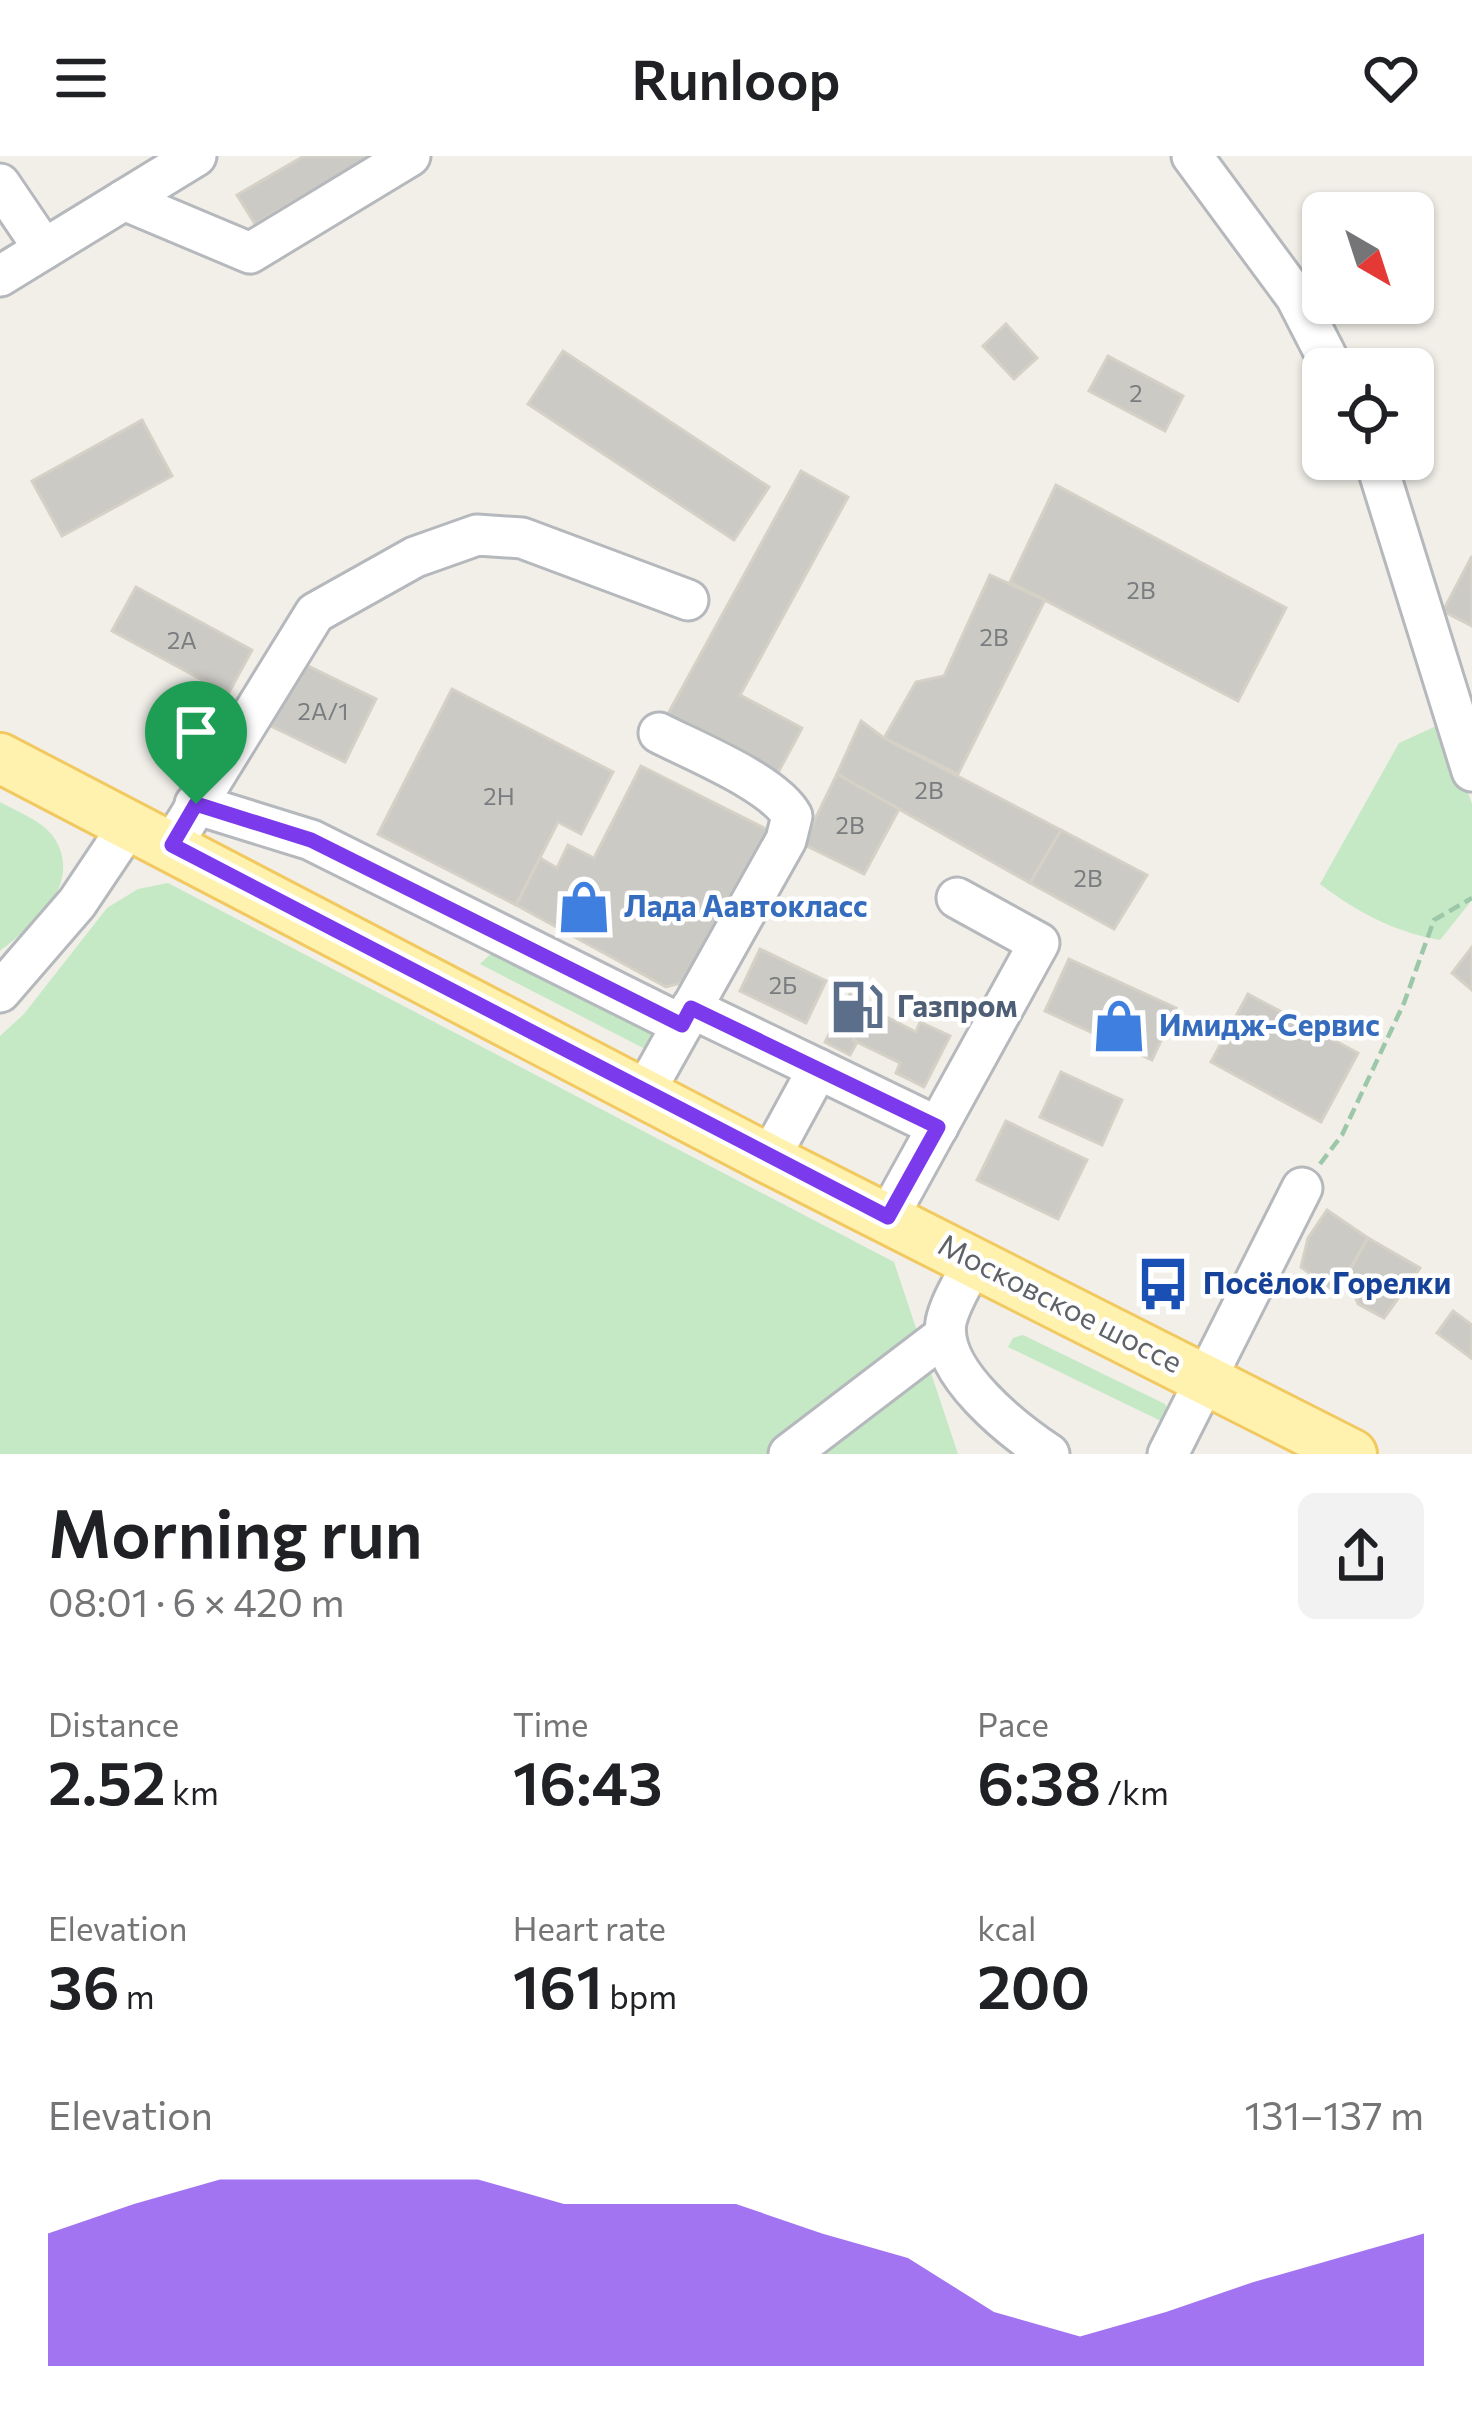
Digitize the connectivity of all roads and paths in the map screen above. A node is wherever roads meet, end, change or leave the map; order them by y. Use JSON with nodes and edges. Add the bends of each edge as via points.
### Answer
{"nodes":[{"id":1,"x":196,"y":156,"type":"edge"},
{"id":2,"x":410,"y":156,"type":"edge"},
{"id":3,"x":1192,"y":156,"type":"edge"},
{"id":4,"x":0,"y":184,"type":"edge"},
{"id":5,"x":124,"y":200,"type":"junction"},
{"id":6,"x":44,"y":249,"type":"junction"},
{"id":7,"x":0,"y":276,"type":"edge"},
{"id":8,"x":1322,"y":348,"type":"edge"},
{"id":9,"x":1382,"y":480,"type":"edge"},
{"id":10,"x":688,"y":600,"type":"dead end"},
{"id":11,"x":659,"y":733,"type":"dead end"},
{"id":12,"x":0,"y":758,"type":"edge"},
{"id":13,"x":1472,"y":771,"type":"edge"},
{"id":14,"x":166,"y":824,"type":"junction"},
{"id":15,"x":957,"y":898,"type":"dead end"},
{"id":16,"x":1472,"y":898,"type":"edge"},
{"id":17,"x":0,"y":992,"type":"edge"},
{"id":18,"x":686,"y":1017,"type":"junction"},
{"id":19,"x":818,"y":1069,"type":"junction"},
{"id":20,"x":644,"y":1093,"type":"junction"},
{"id":21,"x":938,"y":1127,"type":"junction"},
{"id":22,"x":769,"y":1159,"type":"junction"},
{"id":23,"x":1302,"y":1188,"type":"joint"},
{"id":24,"x":888,"y":1217,"type":"junction"},
{"id":25,"x":974,"y":1261,"type":"junction"},
{"id":26,"x":945,"y":1335,"type":"junction"},
{"id":27,"x":1204,"y":1379,"type":"junction"},
{"id":28,"x":828,"y":1440,"type":"edge"},
{"id":29,"x":789,"y":1454,"type":"edge"},
{"id":30,"x":1049,"y":1454,"type":"edge"},
{"id":31,"x":1168,"y":1454,"type":"edge"},
{"id":32,"x":1352,"y":1454,"type":"edge"}],
"edges":[{"from":1,"to":5,"type":"street"},
{"from":2,"to":5,"type":"street","via":[[250,253]]},
{"from":3,"to":8,"type":"street","via":[[1296,297]]},
{"from":4,"to":6,"type":"street"},
{"from":5,"to":6,"type":"street"},
{"from":6,"to":7,"type":"street"},
{"from":9,"to":13,"type":"street"},
{"from":10,"to":14,"type":"street","via":[[522,538],[478,535],[415,557],[315,614]]},
{"from":11,"to":18,"type":"street","via":[[765,790],[792,816]]},
{"from":12,"to":14,"type":"main road","name":"Московское шоссе"},
{"from":14,"to":17,"type":"street","via":[[77,903]]},
{"from":14,"to":18,"type":"street","via":[[311,840]]},
{"from":14,"to":20,"type":"main road","name":"Московское шоссе"},
{"from":15,"to":21,"type":"street","via":[[1039,943]]},
{"from":16,"to":23,"type":"path","via":[[1434,920],[1342,1135]]},
{"from":18,"to":19,"type":"street"},
{"from":18,"to":20,"type":"street"},
{"from":19,"to":21,"type":"street"},
{"from":19,"to":22,"type":"street"},
{"from":20,"to":22,"type":"main road","name":"Московское шоссе"},
{"from":21,"to":24,"type":"street"},
{"from":22,"to":24,"type":"main road","name":"Московское шоссе"},
{"from":23,"to":27,"type":"street"},
{"from":24,"to":25,"type":"main road","name":"Московское шоссе"},
{"from":25,"to":26,"type":"street"},
{"from":25,"to":27,"type":"main road","name":"Московское шоссе"},
{"from":26,"to":28,"type":"street"},
{"from":26,"to":30,"type":"street","via":[[987,1404]]},
{"from":27,"to":31,"type":"street"},
{"from":27,"to":32,"type":"main road","name":"Московское шоссе"},
{"from":28,"to":29,"type":"street"}]}
